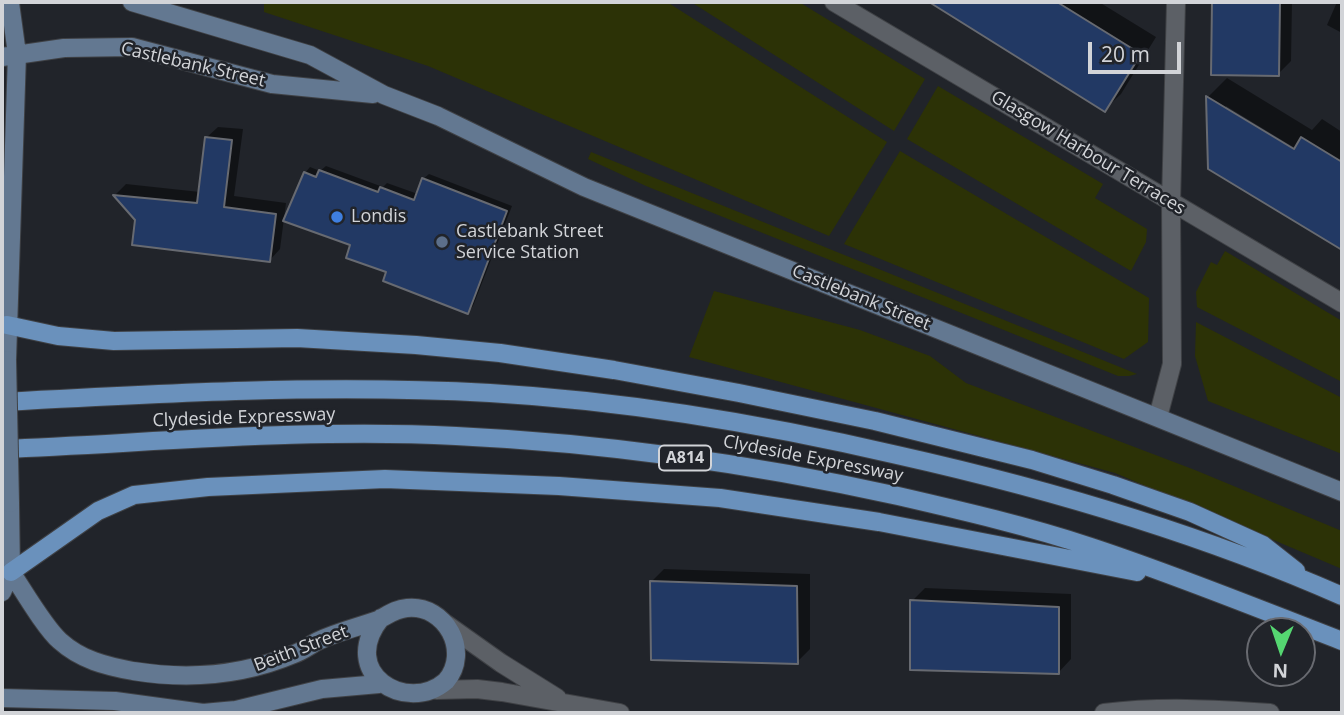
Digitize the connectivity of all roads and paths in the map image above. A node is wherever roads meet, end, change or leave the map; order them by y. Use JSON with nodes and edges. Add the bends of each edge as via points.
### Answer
{"nodes":[{"id":1,"x":132,"y":2,"type":"edge"},
{"id":2,"x":834,"y":2,"type":"edge"},
{"id":3,"x":1175,"y":2,"type":"edge"},
{"id":4,"x":12,"y":3,"type":"edge"},
{"id":5,"x":10,"y":55,"type":"edge"},
{"id":6,"x":384,"y":95,"type":"junction"},
{"id":7,"x":1171,"y":203,"type":"junction"},
{"id":8,"x":1342,"y":303,"type":"edge"},
{"id":9,"x":4,"y":324,"type":"edge"},
{"id":10,"x":2,"y":402,"type":"edge"},
{"id":11,"x":1158,"y":417,"type":"junction"},
{"id":12,"x":2,"y":449,"type":"edge"},
{"id":13,"x":1342,"y":492,"type":"edge"},
{"id":14,"x":11,"y":572,"type":"junction"},
{"id":15,"x":1311,"y":582,"type":"junction"},
{"id":16,"x":1189,"y":583,"type":"junction"},
{"id":17,"x":2,"y":592,"type":"edge"},
{"id":18,"x":1342,"y":596,"type":"edge"},
{"id":19,"x":381,"y":618,"type":"junction"},
{"id":20,"x":446,"y":624,"type":"junction"},
{"id":21,"x":1342,"y":641,"type":"edge"},
{"id":22,"x":432,"y":692,"type":"junction"},
{"id":23,"x":388,"y":694,"type":"junction"},
{"id":24,"x":2,"y":698,"type":"edge"},
{"id":25,"x":567,"y":704,"type":"junction"},
{"id":26,"x":1137,"y":711,"type":"edge"},
{"id":27,"x":422,"y":713,"type":"edge"},
{"id":28,"x":620,"y":713,"type":"edge"},
{"id":29,"x":1104,"y":713,"type":"edge"},
{"id":30,"x":1270,"y":713,"type":"edge"}],
"edges":[{"from":1,"to":6,"type":"street","name":"Castlebank Street","via":[[310,55]]},
{"from":2,"to":7,"type":"street","name":"Glasgow Harbour Terraces"},
{"from":3,"to":7,"type":"street"},
{"from":4,"to":5,"type":"street"},
{"from":5,"to":6,"type":"street","name":"Castlebank Street","via":[[132,47],[272,84]]},
{"from":5,"to":9,"type":"street"},
{"from":6,"to":11,"type":"street","name":"Castlebank Street","via":[[583,187]]},
{"from":7,"to":8,"type":"street","name":"Glasgow Harbour Terraces"},
{"from":7,"to":11,"type":"street","via":[[1172,364]]},
{"from":9,"to":14,"type":"street","bridge":true},
{"from":9,"to":15,"type":"main road","via":[[58,336],[114,341],[297,338],[416,345],[614,370],[739,393],[875,421],[1113,485],[1263,545]]},
{"from":10,"to":15,"type":"main road","name":"Clydeside Expressway","via":[[271,389],[382,389],[492,393],[704,417],[976,472],[1084,502]]},
{"from":11,"to":13,"type":"street","name":"Castlebank Street"},
{"from":12,"to":16,"type":"main road","name":"Clydeside Expressway","number":"A814","via":[[296,435],[452,435],[620,449],[833,482],[981,515],[1090,546]]},
{"from":14,"to":16,"type":"main road","via":[[98,511],[134,495],[385,479],[720,498],[879,522]]},
{"from":14,"to":17,"type":"street"},
{"from":14,"to":19,"type":"street","name":"Beith Street","via":[[59,640],[84,658],[158,675],[197,677],[262,666]]},
{"from":15,"to":18,"type":"main road","name":"Clydeside Expressway"},
{"from":16,"to":21,"type":"main road","name":"Clydeside Expressway","number":"A814"},
{"from":19,"to":20,"type":"street","name":"Beith Street","via":[[407,607],[422,608]]},
{"from":19,"to":23,"type":"street","name":"Beith Street","via":[[366,650],[370,672]]},
{"from":20,"to":22,"type":"street","via":[[454,637],[454,666],[447,680]]},
{"from":20,"to":25,"type":"street","name":"Beith Street"},
{"from":22,"to":23,"type":"street","name":"Beith Street","via":[[406,698]]},
{"from":22,"to":25,"type":"street","name":"Beith Street","via":[[477,689]]},
{"from":22,"to":27,"type":"street"},
{"from":23,"to":24,"type":"street","name":"Beith Street","via":[[322,689],[236,710],[203,713],[115,701]]},
{"from":25,"to":28,"type":"street","name":"Beith Street"},
{"from":26,"to":29,"type":"street"},
{"from":26,"to":30,"type":"street"}]}
